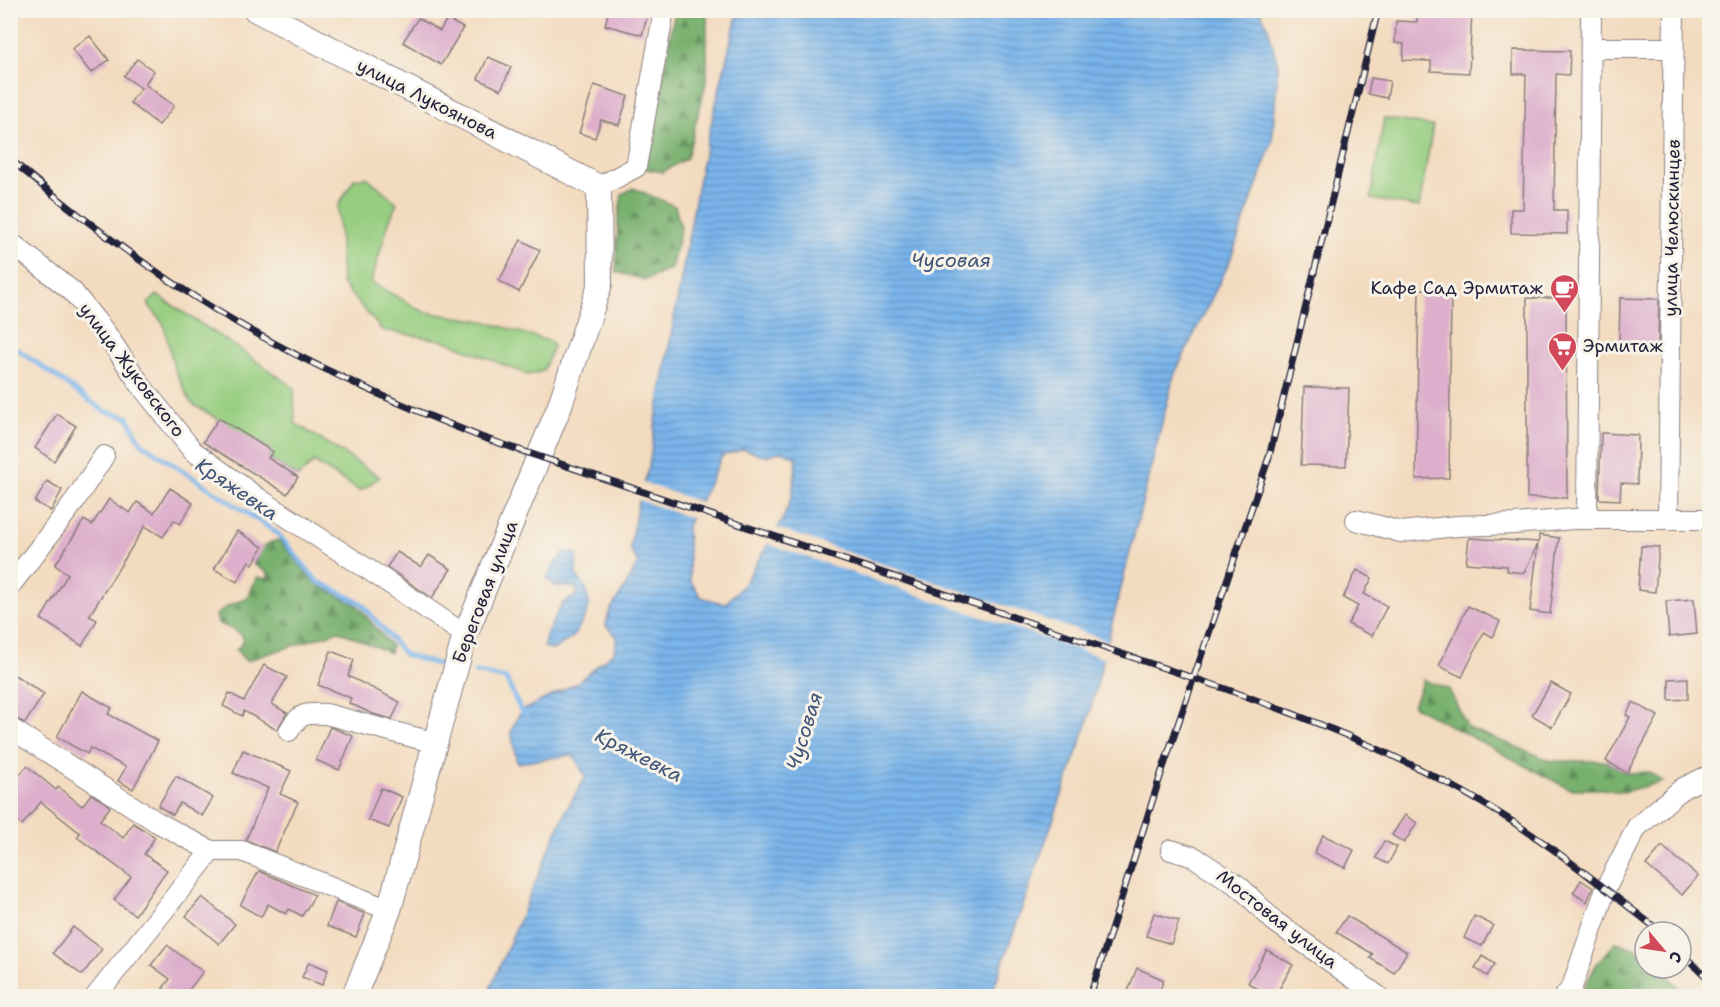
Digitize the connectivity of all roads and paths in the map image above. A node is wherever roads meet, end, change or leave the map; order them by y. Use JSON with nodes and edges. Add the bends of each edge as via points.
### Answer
{"nodes":[{"id":1,"x":256,"y":10,"type":"edge"},
{"id":2,"x":664,"y":10,"type":"edge"},
{"id":3,"x":1592,"y":10,"type":"edge"},
{"id":4,"x":1674,"y":10,"type":"edge"},
{"id":5,"x":1591,"y":48,"type":"junction"},
{"id":6,"x":1673,"y":48,"type":"junction"},
{"id":7,"x":599,"y":188,"type":"junction"},
{"id":8,"x":10,"y":242,"type":"edge"},
{"id":9,"x":104,"y":456,"type":"dead end"},
{"id":10,"x":1668,"y":518,"type":"junction"},
{"id":11,"x":1587,"y":519,"type":"junction"},
{"id":12,"x":1710,"y":519,"type":"edge"},
{"id":13,"x":1356,"y":520,"type":"dead end"},
{"id":14,"x":10,"y":586,"type":"edge"},
{"id":15,"x":465,"y":635,"type":"junction"},
{"id":16,"x":10,"y":728,"type":"edge"},
{"id":17,"x":289,"y":732,"type":"dead end"},
{"id":18,"x":436,"y":743,"type":"junction"},
{"id":19,"x":1710,"y":775,"type":"edge"},
{"id":20,"x":1171,"y":850,"type":"dead end"},
{"id":21,"x":211,"y":852,"type":"junction"},
{"id":22,"x":389,"y":910,"type":"junction"},
{"id":23,"x":96,"y":996,"type":"edge"},
{"id":24,"x":354,"y":996,"type":"edge"},
{"id":25,"x":1378,"y":996,"type":"edge"},
{"id":26,"x":1565,"y":996,"type":"edge"}],
"edges":[{"from":1,"to":7,"type":"street","name":"улица Лукоянова"},
{"from":2,"to":7,"type":"street","via":[[636,167]]},
{"from":3,"to":5,"type":"street"},
{"from":4,"to":6,"type":"street","name":"улица Челюскинцев"},
{"from":5,"to":6,"type":"street"},
{"from":5,"to":11,"type":"street"},
{"from":6,"to":10,"type":"street","name":"улица Челюскинцев"},
{"from":7,"to":15,"type":"street","name":"Береговая улица","via":[[600,284],[559,408]]},
{"from":8,"to":15,"type":"street","name":"улица Жуковского","via":[[72,291],[193,451]]},
{"from":9,"to":14,"type":"street"},
{"from":10,"to":11,"type":"street"},
{"from":10,"to":12,"type":"street"},
{"from":11,"to":13,"type":"street","via":[[1401,532]]},
{"from":15,"to":18,"type":"street","name":"Береговая улица"},
{"from":16,"to":21,"type":"street"},
{"from":17,"to":18,"type":"street","via":[[296,719],[309,713],[326,714]]},
{"from":18,"to":22,"type":"street","name":"Береговая улица"},
{"from":19,"to":26,"type":"street","via":[[1683,788],[1637,827],[1606,888],[1572,987]]},
{"from":20,"to":25,"type":"street","name":"Мостовая улица","via":[[1194,857],[1240,887],[1274,921]]},
{"from":21,"to":22,"type":"street","via":[[242,851]]},
{"from":21,"to":23,"type":"street"},
{"from":22,"to":24,"type":"street","name":"Береговая улица"}]}
